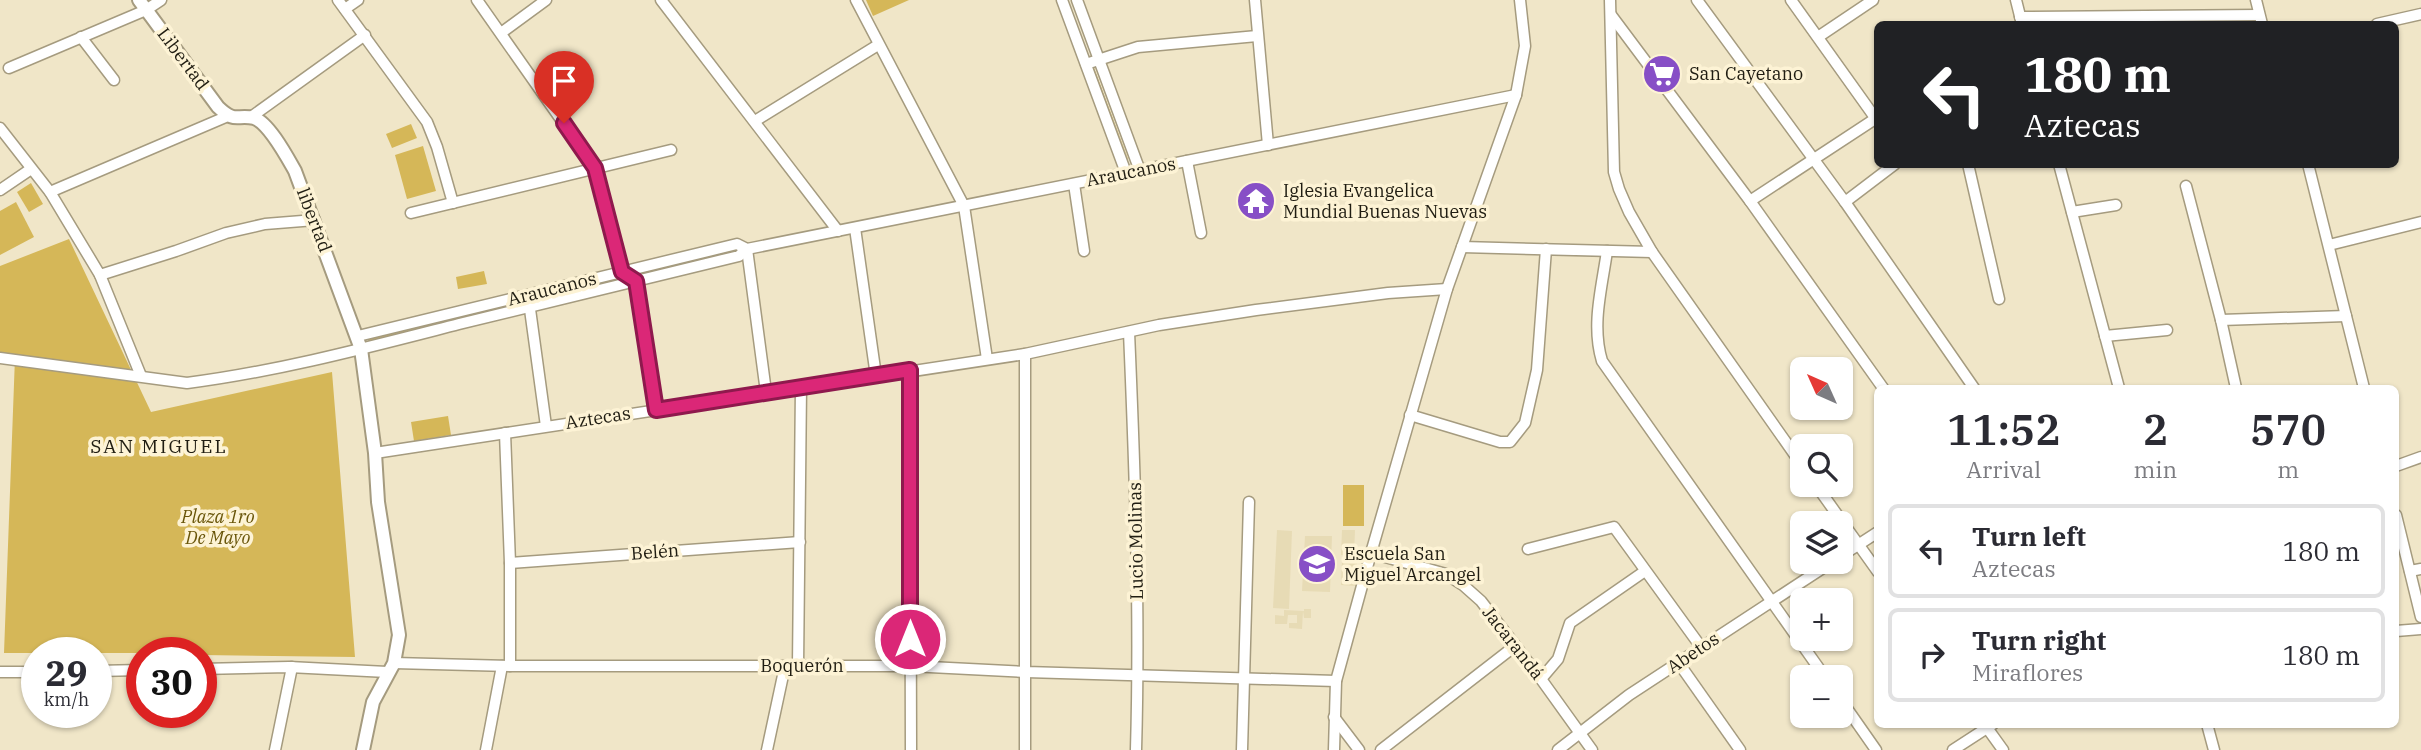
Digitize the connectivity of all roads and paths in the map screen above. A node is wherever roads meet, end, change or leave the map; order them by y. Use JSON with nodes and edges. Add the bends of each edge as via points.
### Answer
{"nodes":[{"id":1,"x":161,"y":0,"type":"edge"},
{"id":2,"x":338,"y":0,"type":"edge"},
{"id":3,"x":358,"y":0,"type":"edge"},
{"id":4,"x":477,"y":0,"type":"edge"},
{"id":5,"x":546,"y":0,"type":"edge"},
{"id":6,"x":662,"y":0,"type":"edge"},
{"id":7,"x":856,"y":0,"type":"edge"},
{"id":8,"x":1062,"y":0,"type":"edge"},
{"id":9,"x":1077,"y":0,"type":"edge"},
{"id":10,"x":1255,"y":0,"type":"edge"},
{"id":11,"x":1520,"y":0,"type":"edge"},
{"id":12,"x":1610,"y":0,"type":"edge"},
{"id":13,"x":1697,"y":0,"type":"edge"},
{"id":14,"x":1791,"y":0,"type":"edge"},
{"id":15,"x":1873,"y":0,"type":"edge"},
{"id":16,"x":2016,"y":0,"type":"edge"},
{"id":17,"x":2256,"y":0,"type":"edge"},
{"id":18,"x":143,"y":5,"type":"edge"},
{"id":19,"x":345,"y":9,"type":"junction"},
{"id":20,"x":2421,"y":14,"type":"edge"},
{"id":21,"x":1611,"y":15,"type":"junction"},
{"id":22,"x":2261,"y":20,"type":"edge"},
{"id":23,"x":2021,"y":21,"type":"edge"},
{"id":24,"x":2390,"y":21,"type":"edge"},
{"id":25,"x":501,"y":33,"type":"junction"},
{"id":26,"x":365,"y":35,"type":"junction"},
{"id":27,"x":1257,"y":36,"type":"junction"},
{"id":28,"x":81,"y":37,"type":"junction"},
{"id":29,"x":1818,"y":37,"type":"junction"},
{"id":30,"x":878,"y":45,"type":"junction"},
{"id":31,"x":1098,"y":59,"type":"junction"},
{"id":32,"x":1086,"y":64,"type":"junction"},
{"id":33,"x":9,"y":68,"type":"dead end"},
{"id":34,"x":114,"y":80,"type":"dead end"},
{"id":35,"x":1516,"y":95,"type":"junction"},
{"id":36,"x":1874,"y":114,"type":"edge"},
{"id":37,"x":228,"y":117,"type":"junction"},
{"id":38,"x":251,"y":117,"type":"junction"},
{"id":39,"x":1874,"y":120,"type":"edge"},
{"id":40,"x":755,"y":121,"type":"junction"},
{"id":41,"x":0,"y":128,"type":"edge"},
{"id":42,"x":1268,"y":145,"type":"junction"},
{"id":43,"x":671,"y":150,"type":"dead end"},
{"id":44,"x":1814,"y":158,"type":"junction"},
{"id":45,"x":1187,"y":161,"type":"junction"},
{"id":46,"x":595,"y":168,"type":"junction"},
{"id":47,"x":1890,"y":168,"type":"edge"},
{"id":48,"x":1969,"y":168,"type":"edge"},
{"id":49,"x":2060,"y":168,"type":"edge"},
{"id":50,"x":2309,"y":168,"type":"edge"},
{"id":51,"x":31,"y":169,"type":"junction"},
{"id":52,"x":1140,"y":171,"type":"junction"},
{"id":53,"x":1126,"y":173,"type":"junction"},
{"id":54,"x":1074,"y":184,"type":"junction"},
{"id":55,"x":2186,"y":186,"type":"dead end"},
{"id":56,"x":0,"y":190,"type":"edge"},
{"id":57,"x":50,"y":192,"type":"junction"},
{"id":58,"x":1750,"y":201,"type":"junction"},
{"id":59,"x":1845,"y":202,"type":"junction"},
{"id":60,"x":453,"y":203,"type":"junction"},
{"id":61,"x":2116,"y":205,"type":"dead end"},
{"id":62,"x":964,"y":206,"type":"junction"},
{"id":63,"x":2072,"y":212,"type":"junction"},
{"id":64,"x":411,"y":214,"type":"dead end"},
{"id":65,"x":315,"y":220,"type":"junction"},
{"id":66,"x":2421,"y":222,"type":"edge"},
{"id":67,"x":855,"y":228,"type":"junction"},
{"id":68,"x":838,"y":231,"type":"junction"},
{"id":69,"x":1201,"y":233,"type":"dead end"},
{"id":70,"x":2329,"y":245,"type":"junction"},
{"id":71,"x":1462,"y":247,"type":"junction"},
{"id":72,"x":746,"y":249,"type":"junction"},
{"id":73,"x":1546,"y":249,"type":"junction"},
{"id":74,"x":1084,"y":251,"type":"dead end"},
{"id":75,"x":1607,"y":251,"type":"junction"},
{"id":76,"x":1652,"y":252,"type":"junction"},
{"id":77,"x":622,"y":272,"type":"junction"},
{"id":78,"x":100,"y":275,"type":"junction"},
{"id":79,"x":636,"y":281,"type":"junction"},
{"id":80,"x":1447,"y":289,"type":"junction"},
{"id":81,"x":528,"y":295,"type":"junction"},
{"id":82,"x":1998,"y":299,"type":"dead end"},
{"id":83,"x":530,"y":306,"type":"junction"},
{"id":84,"x":2346,"y":316,"type":"junction"},
{"id":85,"x":2221,"y":320,"type":"junction"},
{"id":86,"x":2167,"y":330,"type":"dead end"},
{"id":87,"x":1129,"y":332,"type":"junction"},
{"id":88,"x":2105,"y":336,"type":"junction"},
{"id":89,"x":359,"y":342,"type":"junction"},
{"id":90,"x":1025,"y":354,"type":"junction"},
{"id":91,"x":0,"y":358,"type":"edge"},
{"id":92,"x":987,"y":359,"type":"junction"},
{"id":93,"x":910,"y":370,"type":"junction"},
{"id":94,"x":141,"y":376,"type":"junction"},
{"id":95,"x":876,"y":376,"type":"junction"},
{"id":96,"x":1881,"y":385,"type":"edge"},
{"id":97,"x":1972,"y":385,"type":"edge"},
{"id":98,"x":2118,"y":385,"type":"edge"},
{"id":99,"x":2235,"y":385,"type":"edge"},
{"id":100,"x":2363,"y":385,"type":"edge"},
{"id":101,"x":801,"y":387,"type":"junction"},
{"id":102,"x":766,"y":393,"type":"junction"},
{"id":103,"x":656,"y":410,"type":"junction"},
{"id":104,"x":1410,"y":415,"type":"junction"},
{"id":105,"x":546,"y":426,"type":"junction"},
{"id":106,"x":505,"y":433,"type":"junction"},
{"id":107,"x":1790,"y":448,"type":"edge"},
{"id":108,"x":374,"y":453,"type":"junction"},
{"id":109,"x":2421,"y":457,"type":"edge"},
{"id":110,"x":2399,"y":465,"type":"edge"},
{"id":111,"x":1824,"y":497,"type":"edge"},
{"id":112,"x":1250,"y":502,"type":"dead end"},
{"id":113,"x":1874,"y":535,"type":"edge"},
{"id":114,"x":800,"y":542,"type":"junction"},
{"id":115,"x":1858,"y":545,"type":"junction"},
{"id":116,"x":2400,"y":546,"type":"edge"},
{"id":117,"x":1853,"y":548,"type":"edge"},
{"id":118,"x":1528,"y":549,"type":"dead end"},
{"id":119,"x":1371,"y":553,"type":"junction"},
{"id":120,"x":510,"y":563,"type":"junction"},
{"id":121,"x":1874,"y":567,"type":"edge"},
{"id":122,"x":2421,"y":569,"type":"edge"},
{"id":123,"x":1644,"y":571,"type":"junction"},
{"id":124,"x":2410,"y":571,"type":"junction"},
{"id":125,"x":1813,"y":574,"type":"edge"},
{"id":126,"x":1771,"y":600,"type":"junction"},
{"id":127,"x":2421,"y":617,"type":"edge"},
{"id":128,"x":2421,"y":629,"type":"edge"},
{"id":129,"x":2399,"y":631,"type":"edge"},
{"id":130,"x":1515,"y":646,"type":"junction"},
{"id":131,"x":1701,"y":647,"type":"junction"},
{"id":132,"x":1678,"y":662,"type":"junction"},
{"id":133,"x":1817,"y":665,"type":"edge"},
{"id":134,"x":506,"y":666,"type":"junction"},
{"id":135,"x":785,"y":666,"type":"junction"},
{"id":136,"x":798,"y":666,"type":"junction"},
{"id":137,"x":910,"y":666,"type":"junction"},
{"id":138,"x":292,"y":667,"type":"junction"},
{"id":139,"x":391,"y":667,"type":"junction"},
{"id":140,"x":217,"y":668,"type":"edge"},
{"id":141,"x":0,"y":672,"type":"edge"},
{"id":142,"x":21,"y":672,"type":"edge"},
{"id":143,"x":1026,"y":672,"type":"junction"},
{"id":144,"x":1138,"y":675,"type":"junction"},
{"id":145,"x":1243,"y":678,"type":"junction"},
{"id":146,"x":1541,"y":679,"type":"junction"},
{"id":147,"x":1336,"y":681,"type":"junction"},
{"id":148,"x":1334,"y":717,"type":"junction"},
{"id":149,"x":1853,"y":717,"type":"edge"},
{"id":150,"x":1986,"y":728,"type":"edge"},
{"id":151,"x":1990,"y":728,"type":"edge"},
{"id":152,"x":2208,"y":728,"type":"edge"},
{"id":153,"x":1580,"y":734,"type":"junction"},
{"id":154,"x":275,"y":750,"type":"edge"},
{"id":155,"x":363,"y":750,"type":"edge"},
{"id":156,"x":486,"y":750,"type":"edge"},
{"id":157,"x":766,"y":750,"type":"edge"},
{"id":158,"x":911,"y":750,"type":"edge"},
{"id":159,"x":1025,"y":750,"type":"edge"},
{"id":160,"x":1136,"y":750,"type":"edge"},
{"id":161,"x":1242,"y":750,"type":"edge"},
{"id":162,"x":1334,"y":750,"type":"edge"},
{"id":163,"x":1359,"y":750,"type":"edge"},
{"id":164,"x":1381,"y":750,"type":"edge"},
{"id":165,"x":1558,"y":750,"type":"edge"},
{"id":166,"x":1592,"y":750,"type":"edge"},
{"id":167,"x":1740,"y":750,"type":"edge"},
{"id":168,"x":1876,"y":750,"type":"edge"},
{"id":169,"x":1953,"y":750,"type":"edge"},
{"id":170,"x":2003,"y":750,"type":"edge"},
{"id":171,"x":2214,"y":750,"type":"edge"}],
"edges":[{"from":1,"to":18,"type":"street"},
{"from":2,"to":19,"type":"street"},
{"from":3,"to":19,"type":"street"},
{"from":4,"to":25,"type":"street"},
{"from":5,"to":25,"type":"street"},
{"from":6,"to":40,"type":"street"},
{"from":7,"to":30,"type":"street"},
{"from":8,"to":32,"type":"street"},
{"from":9,"to":31,"type":"street"},
{"from":10,"to":27,"type":"street"},
{"from":11,"to":35,"type":"street","via":[[1525,46]]},
{"from":12,"to":21,"type":"street"},
{"from":13,"to":44,"type":"street"},
{"from":14,"to":29,"type":"street"},
{"from":15,"to":29,"type":"street"},
{"from":16,"to":23,"type":"street"},
{"from":17,"to":22,"type":"street"},
{"from":18,"to":28,"type":"street"},
{"from":18,"to":37,"type":"main road","name":"Libertad"},
{"from":19,"to":26,"type":"street"},
{"from":20,"to":24,"type":"street"},
{"from":21,"to":58,"type":"street"},
{"from":21,"to":76,"type":"street","via":[[1614,172],[1629,212]]},
{"from":22,"to":23,"type":"street"},
{"from":25,"to":46,"type":"street"},
{"from":26,"to":38,"type":"street"},
{"from":26,"to":60,"type":"street","via":[[426,122],[438,146]]},
{"from":27,"to":31,"type":"street","via":[[1146,46]]},
{"from":27,"to":42,"type":"street"},
{"from":28,"to":33,"type":"street"},
{"from":28,"to":34,"type":"street"},
{"from":29,"to":36,"type":"street"},
{"from":30,"to":40,"type":"street"},
{"from":30,"to":62,"type":"street"},
{"from":31,"to":32,"type":"street"},
{"from":31,"to":52,"type":"street"},
{"from":32,"to":53,"type":"street"},
{"from":35,"to":42,"type":"street","name":"Araucanos"},
{"from":35,"to":71,"type":"street"},
{"from":37,"to":38,"type":"main road"},
{"from":37,"to":57,"type":"street"},
{"from":38,"to":65,"type":"main road","name":"libertad","via":[[260,121],[281,148]]},
{"from":39,"to":44,"type":"street"},
{"from":40,"to":68,"type":"street"},
{"from":41,"to":51,"type":"street"},
{"from":42,"to":45,"type":"street","name":"Araucanos"},
{"from":43,"to":46,"type":"street"},
{"from":44,"to":58,"type":"street"},
{"from":44,"to":59,"type":"street"},
{"from":45,"to":52,"type":"street","name":"Araucanos"},
{"from":45,"to":69,"type":"street"},
{"from":46,"to":60,"type":"street"},
{"from":46,"to":77,"type":"street"},
{"from":47,"to":59,"type":"street"},
{"from":48,"to":82,"type":"street"},
{"from":49,"to":63,"type":"street"},
{"from":50,"to":70,"type":"street"},
{"from":51,"to":56,"type":"street"},
{"from":51,"to":57,"type":"street"},
{"from":52,"to":53,"type":"street","name":"Araucanos"},
{"from":53,"to":54,"type":"street","name":"Araucanos"},
{"from":54,"to":62,"type":"street","name":"Araucanos"},
{"from":54,"to":74,"type":"street"},
{"from":55,"to":85,"type":"street"},
{"from":57,"to":78,"type":"street"},
{"from":58,"to":96,"type":"street"},
{"from":59,"to":97,"type":"street"},
{"from":60,"to":64,"type":"street"},
{"from":61,"to":63,"type":"street"},
{"from":62,"to":67,"type":"street","name":"Araucanos"},
{"from":62,"to":92,"type":"street"},
{"from":63,"to":88,"type":"street"},
{"from":65,"to":78,"type":"street","via":[[226,233]]},
{"from":65,"to":89,"type":"main road","name":"libertad"},
{"from":66,"to":70,"type":"street"},
{"from":67,"to":68,"type":"street","name":"Araucanos"},
{"from":67,"to":95,"type":"street"},
{"from":68,"to":72,"type":"street","name":"Araucanos"},
{"from":70,"to":84,"type":"street"},
{"from":71,"to":73,"type":"street"},
{"from":71,"to":80,"type":"street"},
{"from":72,"to":77,"type":"street","name":"Araucanos","via":[[737,244]]},
{"from":72,"to":79,"type":"street","name":"Araucanos","via":[[739,256]]},
{"from":72,"to":102,"type":"street"},
{"from":73,"to":75,"type":"street"},
{"from":73,"to":104,"type":"street","via":[[1537,370],[1529,413],[1517,435],[1510,442],[1500,442]]},
{"from":75,"to":76,"type":"street"},
{"from":75,"to":126,"type":"street","via":[[1597,326],[1602,361]]},
{"from":76,"to":107,"type":"street"},
{"from":77,"to":79,"type":"street"},
{"from":77,"to":81,"type":"street","name":"Araucanos"},
{"from":78,"to":94,"type":"street"},
{"from":79,"to":83,"type":"street","name":"Araucanos"},
{"from":79,"to":103,"type":"street"},
{"from":80,"to":87,"type":"street","name":"Aztecas","via":[[1256,310]]},
{"from":80,"to":104,"type":"street"},
{"from":81,"to":83,"type":"street"},
{"from":81,"to":89,"type":"street","name":"Araucanos"},
{"from":83,"to":89,"type":"street","name":"Araucanos"},
{"from":83,"to":105,"type":"street"},
{"from":84,"to":85,"type":"street"},
{"from":84,"to":100,"type":"street"},
{"from":85,"to":99,"type":"street"},
{"from":86,"to":88,"type":"street"},
{"from":87,"to":90,"type":"street","name":"Aztecas"},
{"from":87,"to":144,"type":"street","name":"Lucio Molinas"},
{"from":88,"to":98,"type":"street"},
{"from":89,"to":94,"type":"street","via":[[334,357],[187,383]]},
{"from":89,"to":108,"type":"main road","name":"libertad"},
{"from":90,"to":92,"type":"street","name":"Aztecas"},
{"from":90,"to":143,"type":"street"},
{"from":91,"to":94,"type":"street"},
{"from":92,"to":93,"type":"street","name":"Aztecas"},
{"from":93,"to":95,"type":"street","name":"Aztecas"},
{"from":93,"to":137,"type":"street"},
{"from":95,"to":101,"type":"street","name":"Aztecas"},
{"from":101,"to":102,"type":"street","name":"Aztecas"},
{"from":101,"to":114,"type":"street"},
{"from":102,"to":103,"type":"street","name":"Aztecas"},
{"from":103,"to":105,"type":"street","name":"Aztecas"},
{"from":104,"to":119,"type":"street"},
{"from":105,"to":106,"type":"street","name":"Aztecas"},
{"from":106,"to":108,"type":"street","name":"Aztecas"},
{"from":106,"to":120,"type":"street"},
{"from":108,"to":139,"type":"main road","name":"libertad","via":[[399,635]]},
{"from":109,"to":110,"type":"street"},
{"from":111,"to":115,"type":"street"},
{"from":112,"to":145,"type":"street"},
{"from":113,"to":115,"type":"street"},
{"from":114,"to":120,"type":"street","name":"Belén"},
{"from":114,"to":136,"type":"street"},
{"from":115,"to":117,"type":"street"},
{"from":115,"to":121,"type":"street"},
{"from":116,"to":124,"type":"street"},
{"from":118,"to":123,"type":"street","via":[[1614,527]]},
{"from":119,"to":130,"type":"street","name":"Jacarandá","via":[[1446,574],[1481,601]]},
{"from":119,"to":147,"type":"street"},
{"from":120,"to":134,"type":"street"},
{"from":122,"to":124,"type":"street"},
{"from":123,"to":131,"type":"street"},
{"from":123,"to":146,"type":"street","via":[[1570,623],[1558,659]]},
{"from":124,"to":127,"type":"street"},
{"from":125,"to":126,"type":"street","name":"Abetos"},
{"from":126,"to":131,"type":"street","name":"Abetos"},
{"from":126,"to":133,"type":"street"},
{"from":128,"to":129,"type":"street"},
{"from":130,"to":146,"type":"street","name":"Jacarandá"},
{"from":130,"to":164,"type":"street"},
{"from":131,"to":132,"type":"street","name":"Abetos"},
{"from":132,"to":153,"type":"street","name":"Abetos"},
{"from":132,"to":167,"type":"street"},
{"from":134,"to":135,"type":"street","name":"Boquerón"},
{"from":134,"to":139,"type":"street","name":"Boquerón"},
{"from":134,"to":156,"type":"street"},
{"from":135,"to":136,"type":"street","name":"Boquerón"},
{"from":135,"to":157,"type":"street"},
{"from":136,"to":137,"type":"street","name":"Boquerón"},
{"from":137,"to":143,"type":"street","name":"Boquerón"},
{"from":137,"to":158,"type":"street"},
{"from":138,"to":139,"type":"street","name":"Boquerón"},
{"from":138,"to":140,"type":"street","name":"Boquerón"},
{"from":138,"to":154,"type":"street"},
{"from":139,"to":155,"type":"main road","name":"libertad","via":[[373,702]]},
{"from":141,"to":142,"type":"street"},
{"from":143,"to":144,"type":"street","name":"Boquerón"},
{"from":143,"to":159,"type":"street"},
{"from":144,"to":145,"type":"street","name":"Boquerón"},
{"from":144,"to":160,"type":"street","name":"Lucio Molinas"},
{"from":145,"to":147,"type":"street","name":"Boquerón"},
{"from":145,"to":161,"type":"street"},
{"from":146,"to":153,"type":"street","name":"Jacarandá"},
{"from":147,"to":148,"type":"street"},
{"from":148,"to":162,"type":"street"},
{"from":148,"to":163,"type":"street"},
{"from":149,"to":168,"type":"street"},
{"from":150,"to":169,"type":"street"},
{"from":151,"to":170,"type":"street"},
{"from":152,"to":171,"type":"street"},
{"from":153,"to":165,"type":"street","name":"Abetos"},
{"from":153,"to":166,"type":"street","name":"Jacarandá"}]}
